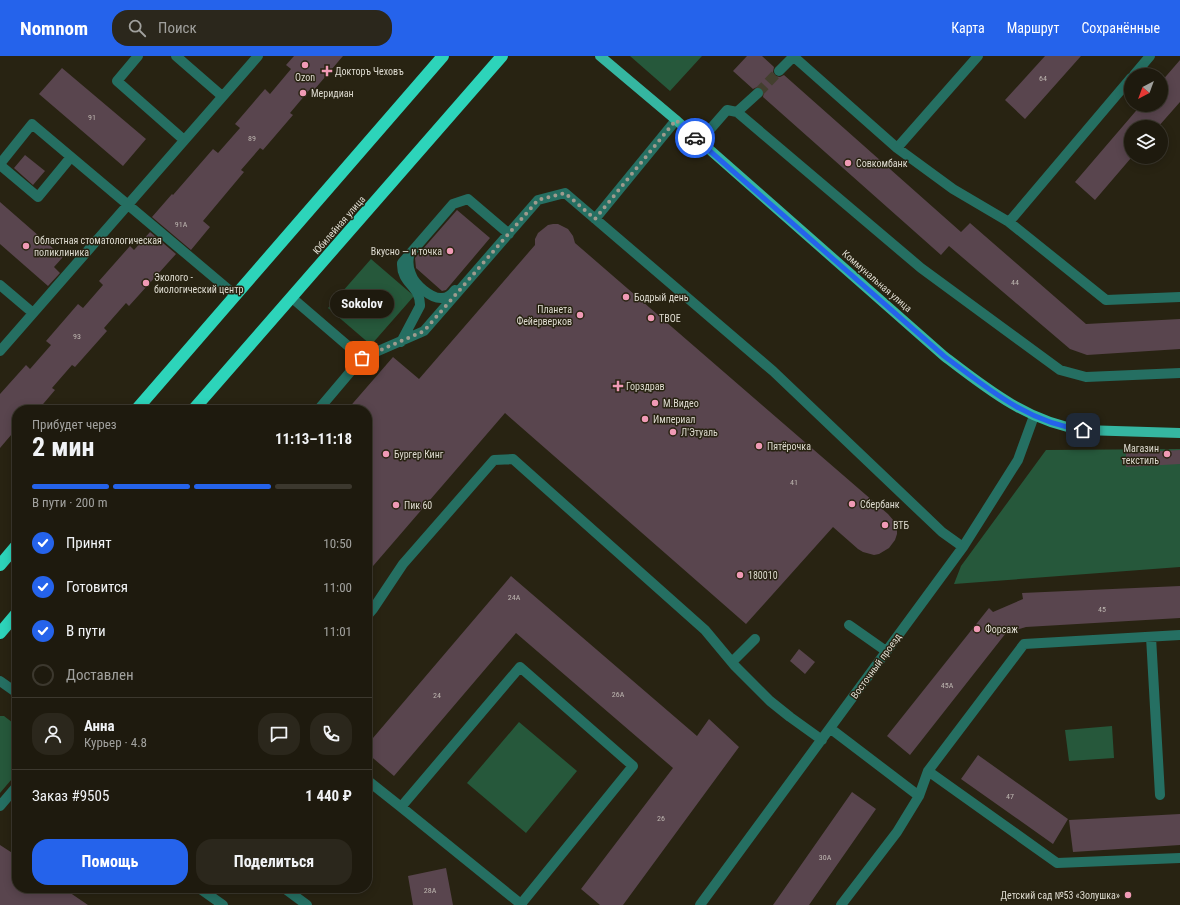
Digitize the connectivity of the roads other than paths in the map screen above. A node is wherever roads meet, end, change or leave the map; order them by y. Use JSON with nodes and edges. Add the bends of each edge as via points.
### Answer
{"nodes":[{"id":1,"x":138,"y":56,"type":"edge"},
{"id":2,"x":176,"y":56,"type":"edge"},
{"id":3,"x":258,"y":56,"type":"edge"},
{"id":4,"x":443,"y":56,"type":"edge"},
{"id":5,"x":502,"y":56,"type":"edge"},
{"id":6,"x":600,"y":56,"type":"edge"},
{"id":7,"x":793,"y":56,"type":"edge"},
{"id":8,"x":978,"y":56,"type":"edge"},
{"id":9,"x":1150,"y":56,"type":"edge"},
{"id":10,"x":1140,"y":68,"type":"edge"},
{"id":11,"x":779,"y":71,"type":"tunnel mouth"},
{"id":12,"x":1124,"y":86,"type":"edge"},
{"id":13,"x":758,"y":94,"type":"tunnel mouth"},
{"id":14,"x":222,"y":96,"type":"junction"},
{"id":15,"x":737,"y":112,"type":"junction"},
{"id":16,"x":676,"y":120,"type":"junction"},
{"id":17,"x":184,"y":140,"type":"junction"},
{"id":18,"x":699,"y":142,"type":"junction"},
{"id":19,"x":897,"y":148,"type":"junction"},
{"id":20,"x":71,"y":157,"type":"junction"},
{"id":21,"x":0,"y":164,"type":"edge"},
{"id":22,"x":128,"y":205,"type":"junction"},
{"id":23,"x":595,"y":219,"type":"junction"},
{"id":24,"x":1009,"y":222,"type":"junction"},
{"id":25,"x":508,"y":232,"type":"junction"},
{"id":26,"x":409,"y":256,"type":"junction"},
{"id":27,"x":0,"y":285,"type":"edge"},
{"id":28,"x":235,"y":295,"type":"junction"},
{"id":29,"x":292,"y":297,"type":"junction"},
{"id":30,"x":1180,"y":297,"type":"edge"},
{"id":31,"x":33,"y":313,"type":"junction"},
{"id":32,"x":401,"y":342,"type":"junction"},
{"id":33,"x":0,"y":351,"type":"edge"},
{"id":34,"x":362,"y":358,"type":"junction"},
{"id":35,"x":1180,"y":374,"type":"edge"},
{"id":36,"x":140,"y":405,"type":"edge"},
{"id":37,"x":197,"y":405,"type":"edge"},
{"id":38,"x":322,"y":405,"type":"edge"},
{"id":39,"x":1034,"y":416,"type":"junction"},
{"id":40,"x":1180,"y":433,"type":"edge"},
{"id":41,"x":963,"y":547,"type":"junction"},
{"id":42,"x":12,"y":551,"type":"edge"},
{"id":43,"x":0,"y":565,"type":"edge"},
{"id":44,"x":372,"y":610,"type":"edge"},
{"id":45,"x":12,"y":619,"type":"edge"},
{"id":46,"x":849,"y":625,"type":"dead end"},
{"id":47,"x":0,"y":633,"type":"edge"},
{"id":48,"x":1180,"y":635,"type":"edge"},
{"id":49,"x":1151,"y":637,"type":"junction"},
{"id":50,"x":755,"y":639,"type":"dead end"},
{"id":51,"x":886,"y":651,"type":"junction"},
{"id":52,"x":732,"y":662,"type":"junction"},
{"id":53,"x":0,"y":681,"type":"edge"},
{"id":54,"x":12,"y":689,"type":"edge"},
{"id":55,"x":831,"y":729,"type":"junction"},
{"id":56,"x":822,"y":740,"type":"junction"},
{"id":57,"x":928,"y":771,"type":"junction"},
{"id":58,"x":372,"y":784,"type":"edge"},
{"id":59,"x":12,"y":792,"type":"edge"},
{"id":60,"x":919,"y":796,"type":"junction"},
{"id":61,"x":1160,"y":796,"type":"dead end"},
{"id":62,"x":0,"y":806,"type":"edge"},
{"id":63,"x":401,"y":807,"type":"junction"},
{"id":64,"x":1180,"y":858,"type":"edge"},
{"id":65,"x":206,"y":893,"type":"edge"},
{"id":66,"x":291,"y":893,"type":"edge"},
{"id":67,"x":223,"y":905,"type":"edge"},
{"id":68,"x":307,"y":905,"type":"edge"},
{"id":69,"x":521,"y":905,"type":"edge"},
{"id":70,"x":700,"y":905,"type":"edge"},
{"id":71,"x":840,"y":905,"type":"edge"}],
"edges":[{"from":1,"to":17,"type":"street","via":[[117,81]]},
{"from":2,"to":14,"type":"street"},
{"from":3,"to":14,"type":"street"},
{"from":4,"to":28,"type":"highway"},
{"from":5,"to":29,"type":"highway","name":"Юбилейная улица"},
{"from":6,"to":16,"type":"main road","name":"Коммунальная улица"},
{"from":7,"to":11,"type":"street"},
{"from":7,"to":19,"type":"street"},
{"from":8,"to":19,"type":"street"},
{"from":9,"to":10,"type":"street"},
{"from":12,"to":24,"type":"street"},
{"from":13,"to":15,"type":"street"},
{"from":14,"to":17,"type":"street"},
{"from":15,"to":18,"type":"street","via":[[727,110]]},
{"from":15,"to":35,"type":"street","via":[[921,268],[1060,370],[1086,377]]},
{"from":16,"to":18,"type":"main road","name":"Коммунальная улица"},
{"from":16,"to":23,"type":"street"},
{"from":17,"to":22,"type":"street"},
{"from":18,"to":39,"type":"main road","name":"Коммунальная улица","via":[[944,356],[987,389]]},
{"from":19,"to":24,"type":"street","via":[[953,189]]},
{"from":20,"to":21,"type":"street","via":[[38,197]]},
{"from":20,"to":21,"type":"street","via":[[32,124]]},
{"from":20,"to":22,"type":"street"},
{"from":22,"to":28,"type":"street"},
{"from":22,"to":31,"type":"street"},
{"from":23,"to":25,"type":"street","via":[[565,193],[538,200]]},
{"from":23,"to":41,"type":"street","via":[[773,371],[942,532]]},
{"from":24,"to":30,"type":"street","via":[[1106,300]]},
{"from":25,"to":26,"type":"street","via":[[468,199],[453,204]]},
{"from":25,"to":26,"type":"street","via":[[450,295],[442,298],[420,288],[411,276]]},
{"from":25,"to":32,"type":"street","via":[[424,331]]},
{"from":26,"to":32,"type":"street","via":[[402,263],[402,268],[404,276],[417,292],[420,306]]},
{"from":27,"to":31,"type":"street"},
{"from":28,"to":36,"type":"highway"},
{"from":29,"to":34,"type":"street"},
{"from":29,"to":37,"type":"highway","name":"Юбилейная улица"},
{"from":31,"to":33,"type":"street"},
{"from":32,"to":34,"type":"street"},
{"from":34,"to":38,"type":"street"},
{"from":39,"to":40,"type":"main road","name":"Коммунальная улица","via":[[1057,425],[1083,430]]},
{"from":39,"to":41,"type":"street","name":"Восточный проезд","via":[[1018,460]]},
{"from":41,"to":51,"type":"street","name":"Восточный проезд"},
{"from":42,"to":43,"type":"highway"},
{"from":44,"to":52,"type":"street","via":[[403,564],[494,460],[513,459],[705,630]]},
{"from":45,"to":47,"type":"highway"},
{"from":46,"to":51,"type":"street"},
{"from":48,"to":49,"type":"street"},
{"from":49,"to":57,"type":"street","via":[[1024,644]]},
{"from":49,"to":61,"type":"street"},
{"from":50,"to":52,"type":"street"},
{"from":51,"to":55,"type":"street","name":"Восточный проезд"},
{"from":52,"to":56,"type":"street","via":[[770,701]]},
{"from":53,"to":54,"type":"street"},
{"from":55,"to":56,"type":"street","name":"Восточный проезд"},
{"from":55,"to":60,"type":"street"},
{"from":56,"to":70,"type":"street","name":"Восточный проезд"},
{"from":57,"to":60,"type":"street"},
{"from":57,"to":64,"type":"street","via":[[1057,863]]},
{"from":58,"to":63,"type":"street"},
{"from":59,"to":62,"type":"street"},
{"from":60,"to":71,"type":"street","via":[[898,832]]},
{"from":63,"to":69,"type":"street"},
{"from":63,"to":69,"type":"street","via":[[520,667],[633,766]]},
{"from":65,"to":67,"type":"street"},
{"from":66,"to":68,"type":"street"}]}
